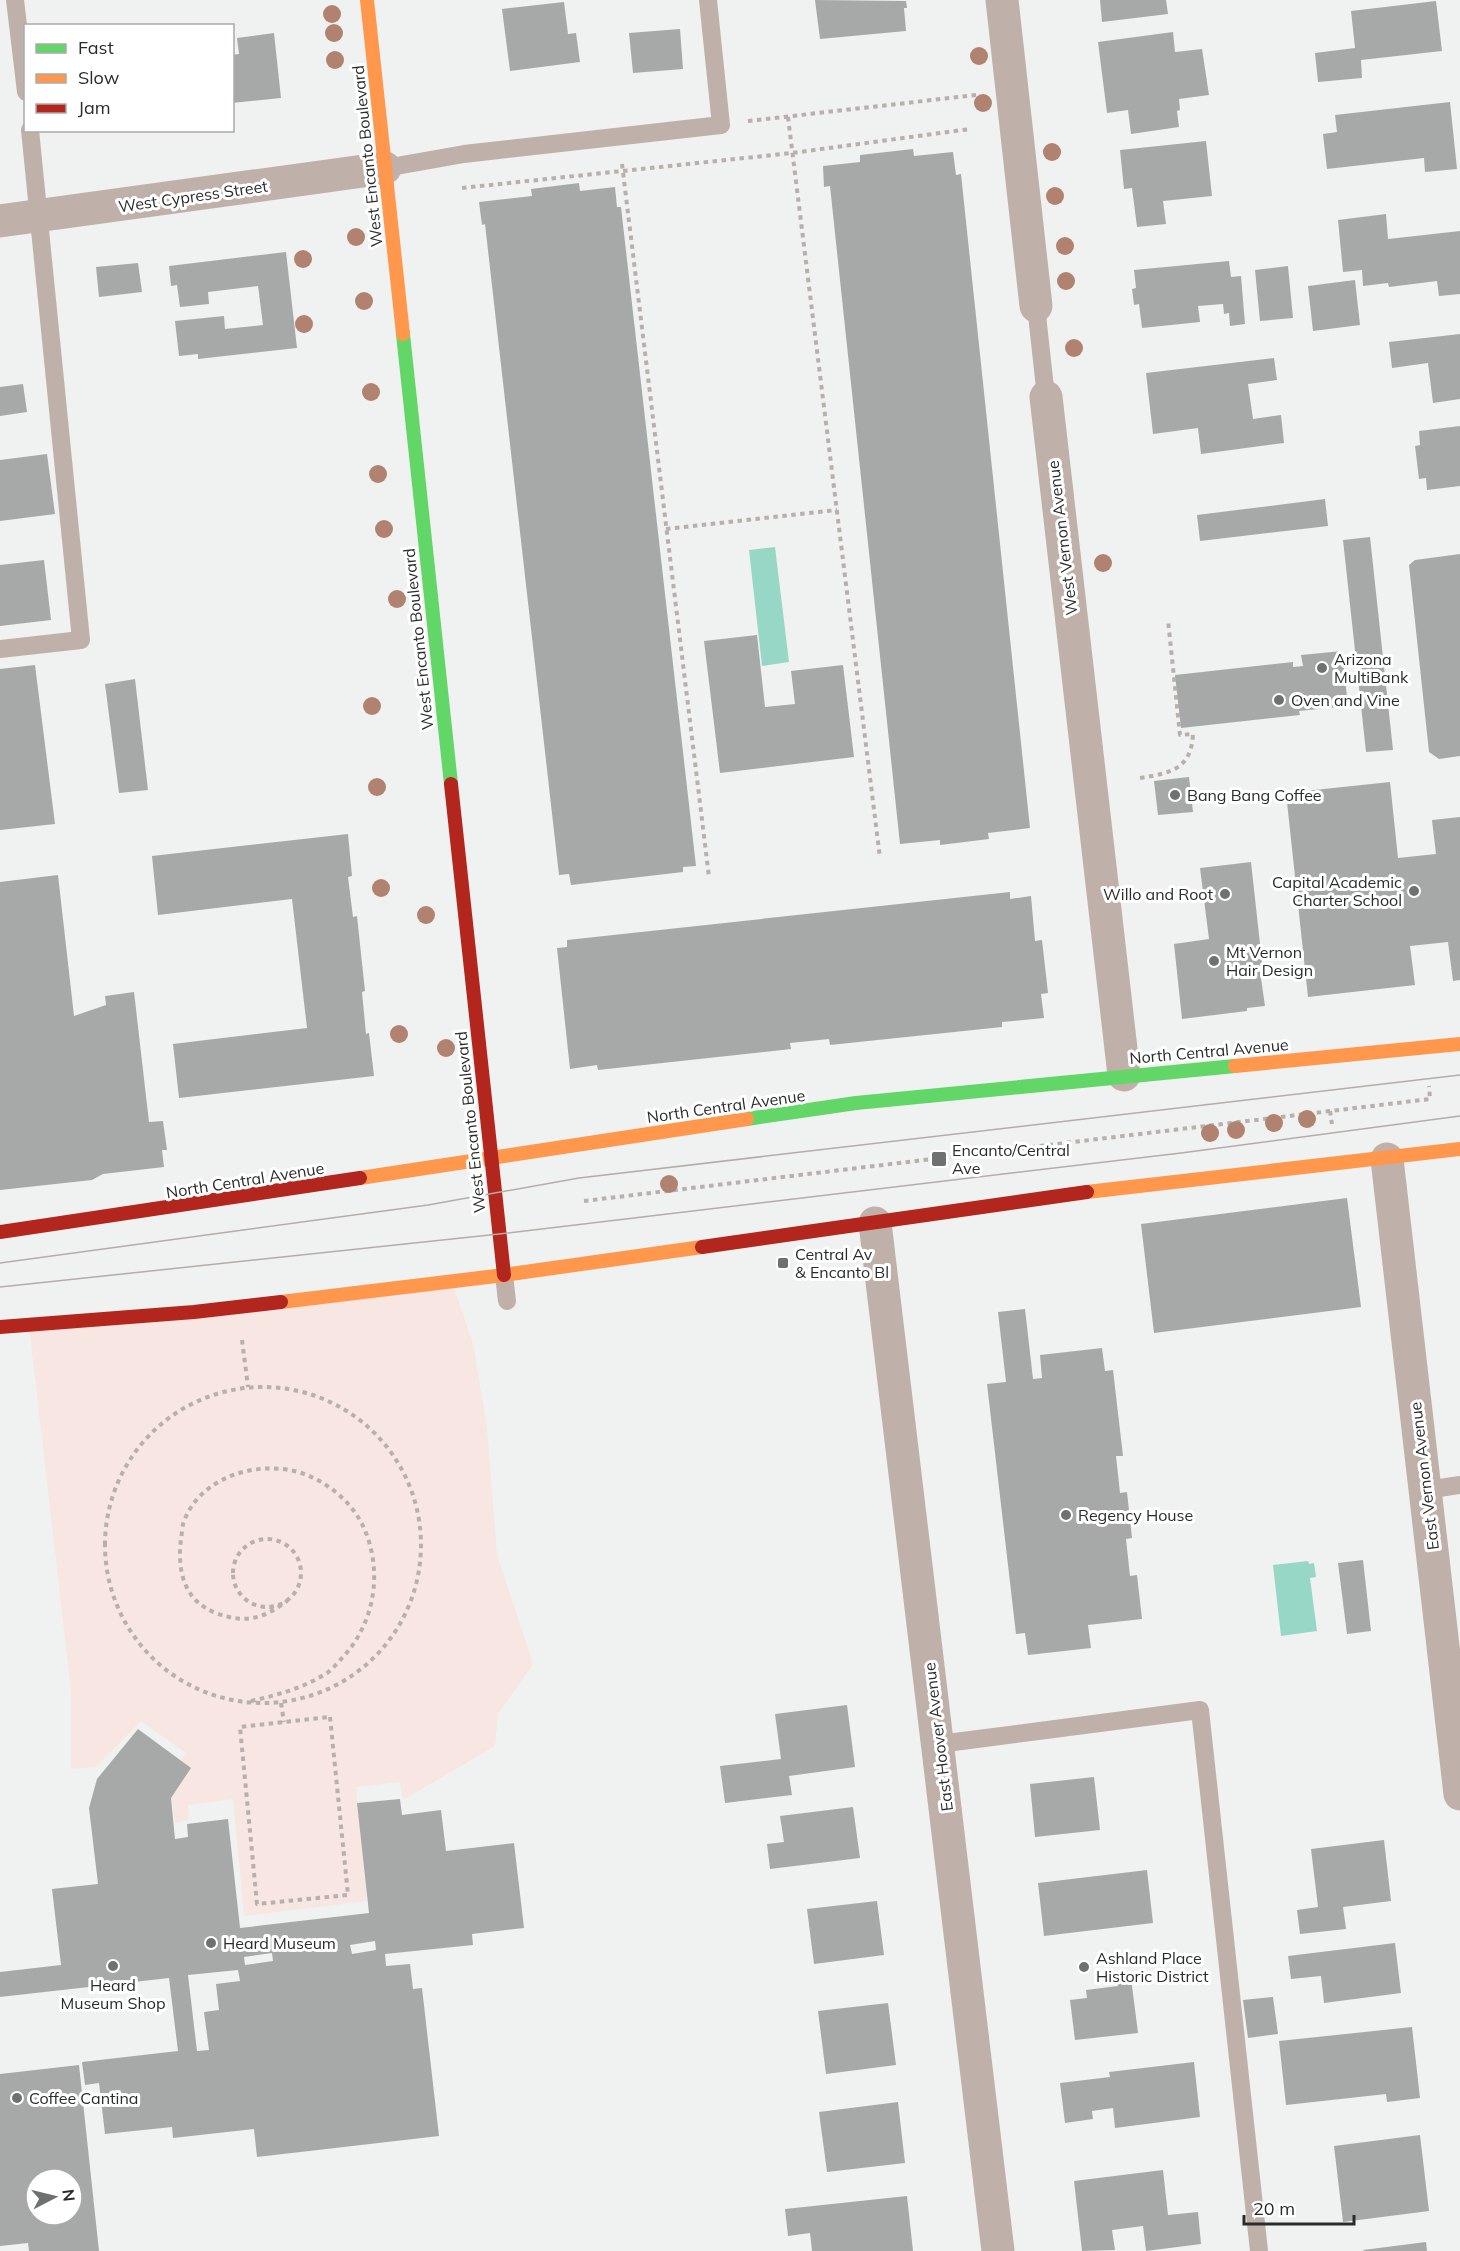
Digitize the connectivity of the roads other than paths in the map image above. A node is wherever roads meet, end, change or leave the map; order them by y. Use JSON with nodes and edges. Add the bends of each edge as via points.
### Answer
{"nodes":[{"id":1,"x":15,"y":0,"type":"edge"},
{"id":2,"x":367,"y":0,"type":"edge"},
{"id":3,"x":708,"y":0,"type":"edge"},
{"id":4,"x":1002,"y":0,"type":"edge"},
{"id":5,"x":24,"y":75,"type":"edge"},
{"id":6,"x":30,"y":132,"type":"edge"},
{"id":7,"x":385,"y":168,"type":"junction"},
{"id":8,"x":39,"y":216,"type":"junction"},
{"id":9,"x":0,"y":221,"type":"edge"},
{"id":10,"x":1036,"y":306,"type":"joint"},
{"id":11,"x":1046,"y":397,"type":"joint"},
{"id":12,"x":0,"y":649,"type":"edge"},
{"id":13,"x":1460,"y":1044,"type":"edge"},
{"id":14,"x":1124,"y":1075,"type":"junction"},
{"id":15,"x":1460,"y":1149,"type":"edge"},
{"id":16,"x":490,"y":1158,"type":"junction"},
{"id":17,"x":1387,"y":1159,"type":"junction"},
{"id":18,"x":875,"y":1224,"type":"junction"},
{"id":19,"x":0,"y":1232,"type":"edge"},
{"id":20,"x":504,"y":1275,"type":"junction"},
{"id":21,"x":507,"y":1301,"type":"dead end"},
{"id":22,"x":0,"y":1327,"type":"edge"},
{"id":23,"x":1460,"y":1485,"type":"edge"},
{"id":24,"x":1426,"y":1490,"type":"junction"},
{"id":25,"x":939,"y":1744,"type":"junction"},
{"id":26,"x":1460,"y":1794,"type":"edge"},
{"id":27,"x":998,"y":2251,"type":"edge"},
{"id":28,"x":1260,"y":2251,"type":"edge"}],
"edges":[{"from":1,"to":5,"type":"lane"},
{"from":2,"to":7,"type":"main road","name":"West Encanto Boulevard"},
{"from":3,"to":7,"type":"lane","via":[[721,124],[464,153]]},
{"from":4,"to":10,"type":"street","name":"West Vernon Avenue"},
{"from":6,"to":8,"type":"lane"},
{"from":7,"to":8,"type":"street","name":"West Cypress Street"},
{"from":7,"to":16,"type":"main road","name":"West Encanto Boulevard"},
{"from":8,"to":9,"type":"street","name":"West Cypress Street"},
{"from":8,"to":12,"type":"lane","via":[[81,640]]},
{"from":10,"to":11,"type":"lane","name":"West Vernon Avenue"},
{"from":11,"to":14,"type":"street","name":"West Vernon Avenue"},
{"from":13,"to":14,"type":"main road","name":"North Central Avenue"},
{"from":14,"to":16,"type":"main road","name":"North Central Avenue","via":[[856,1103]]},
{"from":15,"to":17,"type":"main road"},
{"from":16,"to":19,"type":"main road","name":"North Central Avenue"},
{"from":16,"to":20,"type":"main road","name":"West Encanto Boulevard"},
{"from":17,"to":18,"type":"main road","via":[[1137,1185]]},
{"from":17,"to":24,"type":"street","name":"East Vernon Avenue"},
{"from":18,"to":20,"type":"main road"},
{"from":18,"to":25,"type":"street","name":"East Hoover Avenue"},
{"from":20,"to":21,"type":"lane"},
{"from":20,"to":22,"type":"main road","via":[[238,1307]]},
{"from":23,"to":24,"type":"lane"},
{"from":24,"to":26,"type":"street","name":"East Vernon Avenue"},
{"from":25,"to":27,"type":"street","name":"East Hoover Avenue"},
{"from":25,"to":28,"type":"lane","via":[[1200,1710]]}]}
